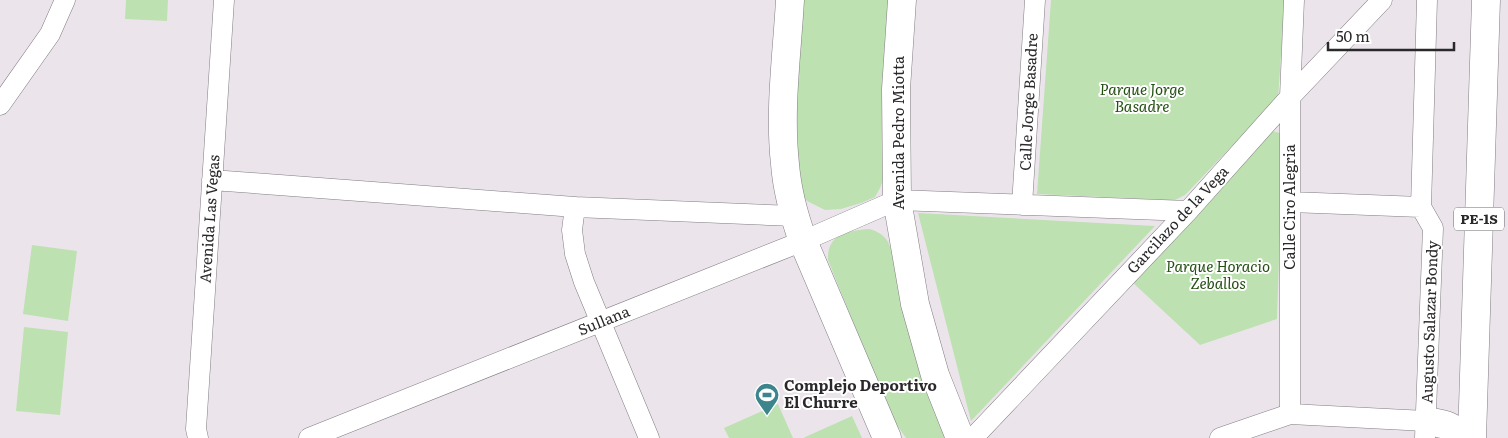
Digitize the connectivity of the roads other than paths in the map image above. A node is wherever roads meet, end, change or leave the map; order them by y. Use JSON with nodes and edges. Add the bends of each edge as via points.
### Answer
{"nodes":[{"id":1,"x":66,"y":0,"type":"edge"},
{"id":2,"x":224,"y":0,"type":"edge"},
{"id":3,"x":790,"y":0,"type":"edge"},
{"id":4,"x":902,"y":0,"type":"edge"},
{"id":5,"x":1035,"y":0,"type":"edge"},
{"id":6,"x":1294,"y":0,"type":"edge"},
{"id":7,"x":1382,"y":0,"type":"edge"},
{"id":8,"x":1427,"y":0,"type":"edge"},
{"id":9,"x":1486,"y":0,"type":"edge"},
{"id":10,"x":1290,"y":97,"type":"junction"},
{"id":11,"x":0,"y":105,"type":"edge"},
{"id":12,"x":212,"y":180,"type":"junction"},
{"id":13,"x":897,"y":200,"type":"junction"},
{"id":14,"x":1290,"y":202,"type":"junction"},
{"id":15,"x":1022,"y":205,"type":"junction"},
{"id":16,"x":575,"y":206,"type":"junction"},
{"id":17,"x":1421,"y":207,"type":"junction"},
{"id":18,"x":1188,"y":211,"type":"junction"},
{"id":19,"x":794,"y":216,"type":"junction"},
{"id":20,"x":803,"y":241,"type":"junction"},
{"id":21,"x":600,"y":322,"type":"junction"},
{"id":22,"x":1290,"y":414,"type":"junction"},
{"id":23,"x":1426,"y":430,"type":"edge"},
{"id":24,"x":887,"y":437,"type":"edge"},
{"id":25,"x":198,"y":438,"type":"edge"},
{"id":26,"x":309,"y":438,"type":"edge"},
{"id":27,"x":649,"y":438,"type":"edge"},
{"id":28,"x":960,"y":438,"type":"edge"},
{"id":29,"x":973,"y":438,"type":"edge"},
{"id":30,"x":1220,"y":438,"type":"edge"},
{"id":31,"x":1463,"y":438,"type":"edge"},
{"id":32,"x":1472,"y":438,"type":"edge"}],
"edges":[{"from":1,"to":11,"type":"street","via":[[50,34]]},
{"from":2,"to":12,"type":"street","name":"Avenida Las Vegas"},
{"from":3,"to":19,"type":"main road","via":[[783,120],[785,165]]},
{"from":4,"to":13,"type":"main road","name":"Avenida Pedro Miotta","via":[[896,88]]},
{"from":5,"to":15,"type":"street","name":"Calle Jorge Basadre"},
{"from":6,"to":10,"type":"street","name":"Calle Ciro Alegria"},
{"from":7,"to":10,"type":"street","name":"Garcilazo de la Vega"},
{"from":8,"to":17,"type":"street"},
{"from":9,"to":32,"type":"main road","number":"PE-1S"},
{"from":10,"to":14,"type":"street","name":"Calle Ciro Alegria"},
{"from":10,"to":18,"type":"street","name":"Garcilazo de la Vega"},
{"from":12,"to":16,"type":"street"},
{"from":12,"to":25,"type":"street","name":"Avenida Las Vegas"},
{"from":13,"to":15,"type":"street"},
{"from":13,"to":20,"type":"street","name":"Sullana"},
{"from":13,"to":28,"type":"main road","name":"Avenida Pedro Miotta","via":[[915,304],[935,376]]},
{"from":14,"to":17,"type":"street"},
{"from":14,"to":22,"type":"street","name":"Calle Ciro Alegria"},
{"from":15,"to":18,"type":"street"},
{"from":16,"to":19,"type":"street"},
{"from":16,"to":21,"type":"street","via":[[572,230],[575,254]]},
{"from":17,"to":23,"type":"street","name":"Augusto Salazar Bondy","via":[[1433,228]]},
{"from":18,"to":29,"type":"street","name":"Garcilazo de la Vega"},
{"from":19,"to":20,"type":"main road"},
{"from":20,"to":21,"type":"street","name":"Sullana"},
{"from":20,"to":24,"type":"main road"},
{"from":21,"to":26,"type":"street","name":"Sullana"},
{"from":21,"to":27,"type":"street"},
{"from":22,"to":23,"type":"street"},
{"from":22,"to":30,"type":"street"},
{"from":23,"to":31,"type":"main road","via":[[1450,426]]}]}
